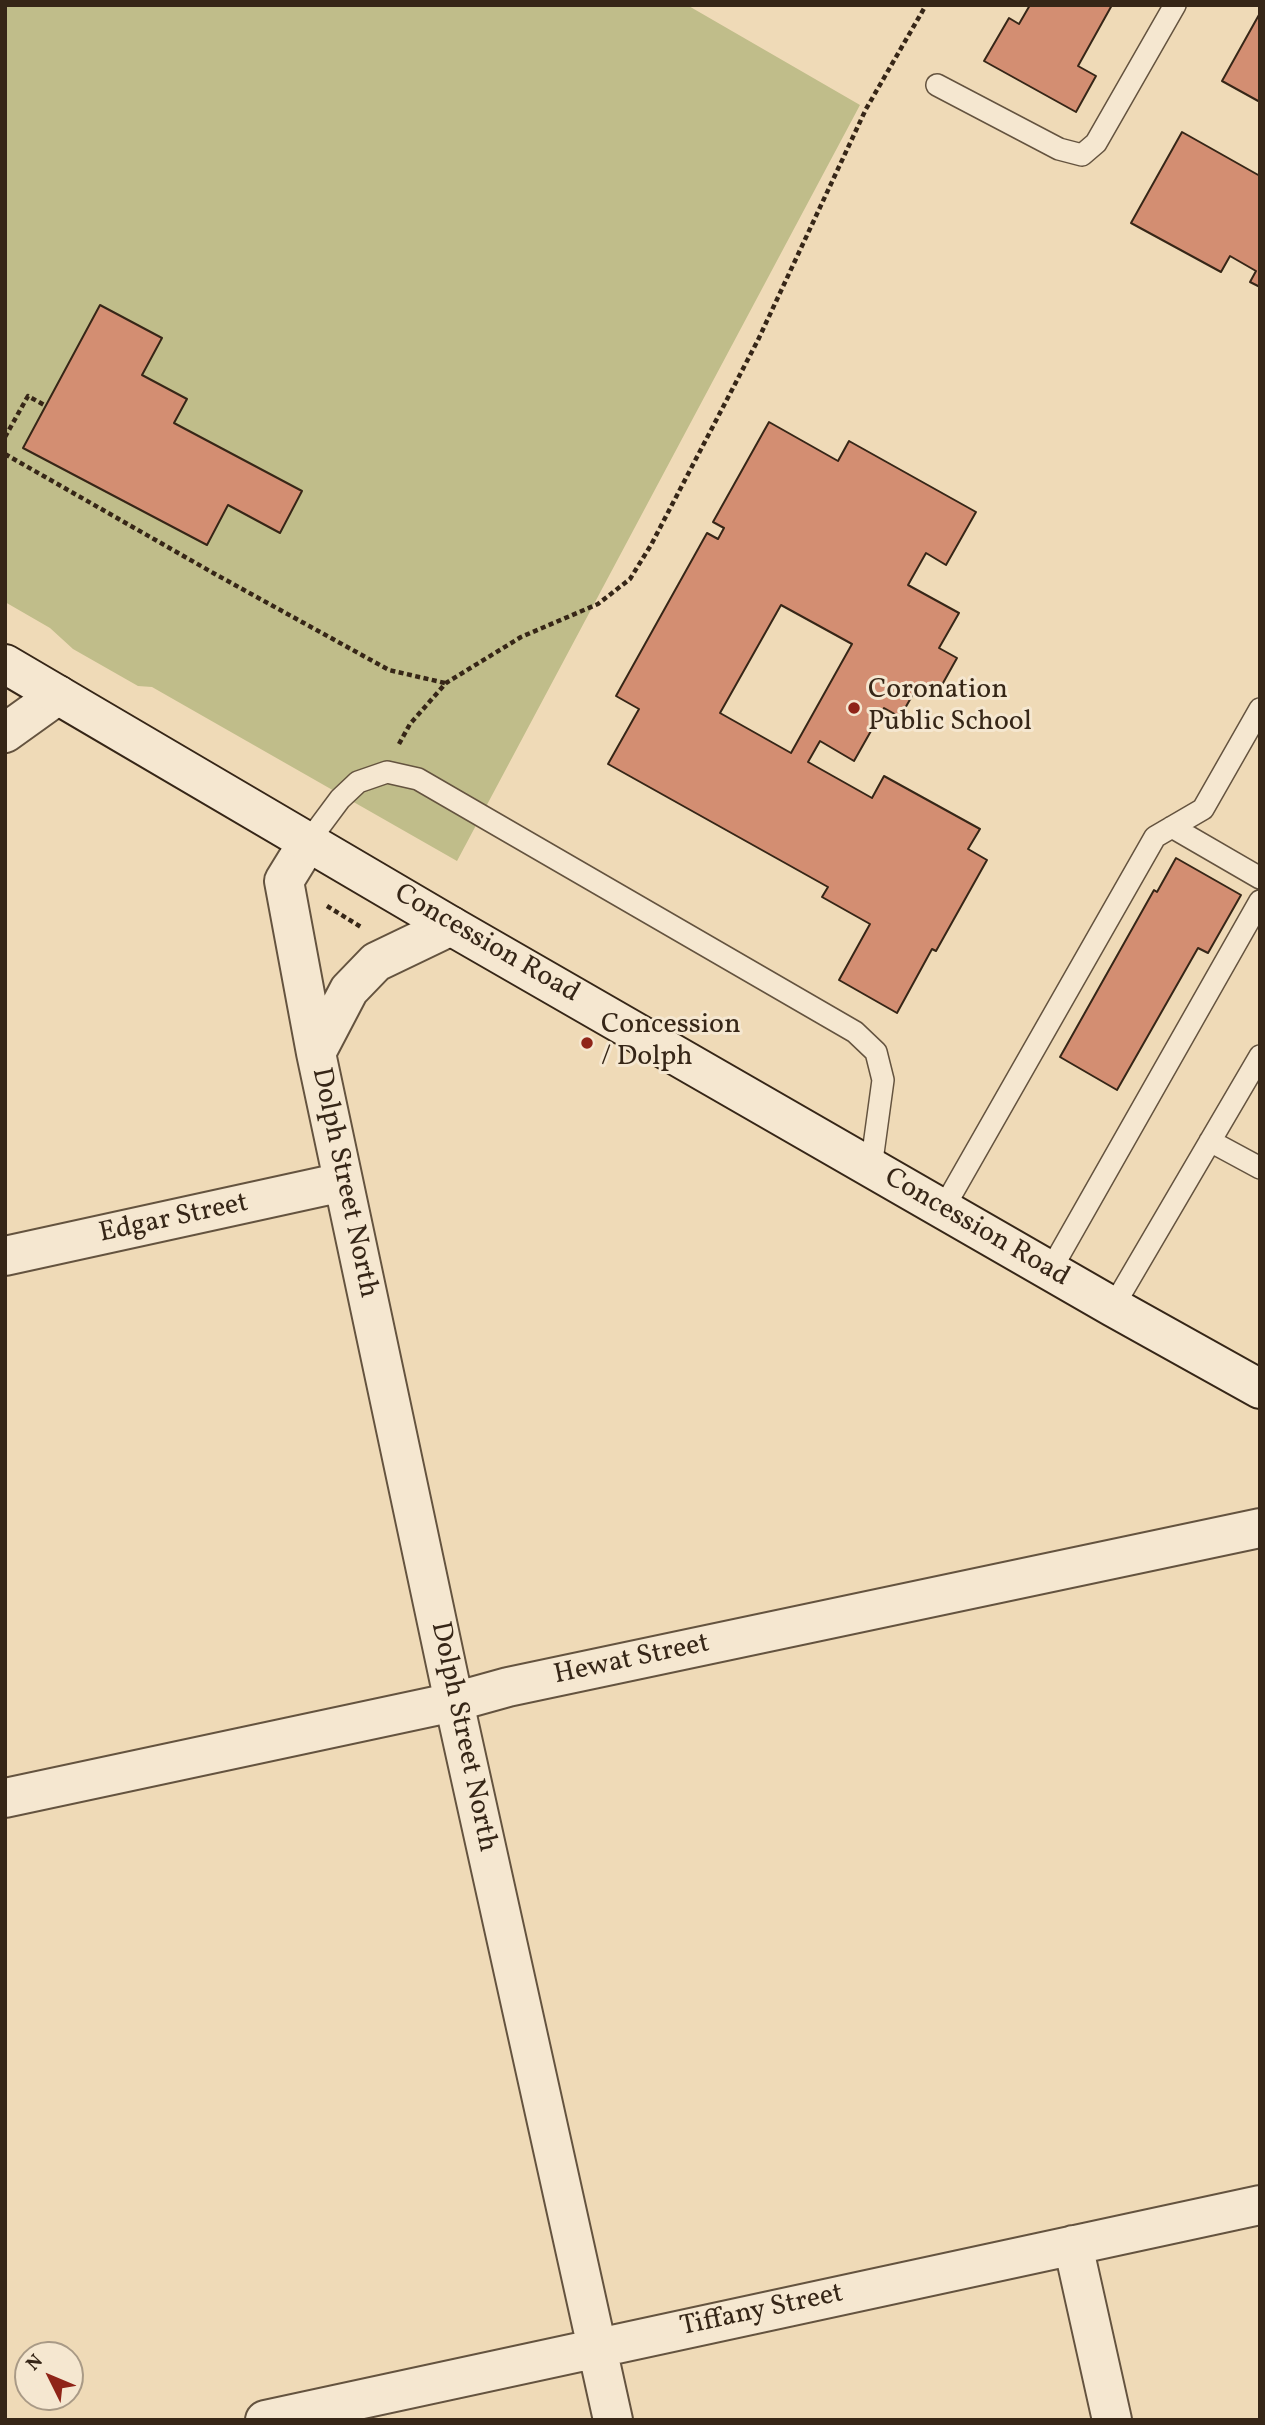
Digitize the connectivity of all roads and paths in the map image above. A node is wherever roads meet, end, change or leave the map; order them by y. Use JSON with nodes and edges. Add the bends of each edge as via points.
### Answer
{"nodes":[{"id":1,"x":926,"y":5,"type":"edge"},
{"id":2,"x":1175,"y":5,"type":"edge"},
{"id":3,"x":937,"y":85,"type":"dead end"},
{"id":4,"x":46,"y":406,"type":"dead end"},
{"id":5,"x":5,"y":437,"type":"edge"},
{"id":6,"x":5,"y":454,"type":"edge"},
{"id":7,"x":5,"y":664,"type":"edge"},
{"id":8,"x":446,"y":683,"type":"junction"},
{"id":9,"x":58,"y":695,"type":"junction"},
{"id":10,"x":1260,"y":709,"type":"edge"},
{"id":11,"x":5,"y":733,"type":"edge"},
{"id":12,"x":396,"y":748,"type":"dead end"},
{"id":13,"x":1172,"y":827,"type":"junction"},
{"id":14,"x":308,"y":842,"type":"junction"},
{"id":15,"x":1260,"y":878,"type":"edge"},
{"id":16,"x":317,"y":901,"type":"dead end"},
{"id":17,"x":1260,"y":901,"type":"edge"},
{"id":18,"x":451,"y":926,"type":"junction"},
{"id":19,"x":372,"y":933,"type":"dead end"},
{"id":20,"x":316,"y":1053,"type":"junction"},
{"id":21,"x":1260,"y":1056,"type":"edge"},
{"id":22,"x":1210,"y":1141,"type":"junction"},
{"id":23,"x":871,"y":1168,"type":"junction"},
{"id":24,"x":1260,"y":1168,"type":"edge"},
{"id":25,"x":343,"y":1182,"type":"junction"},
{"id":26,"x":943,"y":1209,"type":"junction"},
{"id":27,"x":5,"y":1256,"type":"edge"},
{"id":28,"x":1050,"y":1271,"type":"junction"},
{"id":29,"x":1113,"y":1307,"type":"junction"},
{"id":30,"x":1260,"y":1389,"type":"edge"},
{"id":31,"x":1260,"y":1528,"type":"edge"},
{"id":32,"x":454,"y":1702,"type":"junction"},
{"id":33,"x":5,"y":1798,"type":"edge"},
{"id":34,"x":1260,"y":2205,"type":"edge"},
{"id":35,"x":1073,"y":2245,"type":"junction"},
{"id":36,"x":597,"y":2347,"type":"junction"},
{"id":37,"x":265,"y":2420,"type":"edge"},
{"id":38,"x":613,"y":2420,"type":"edge"},
{"id":39,"x":1112,"y":2420,"type":"edge"}],
"edges":[{"from":1,"to":8,"type":"path","via":[[866,109],[758,340],[629,579],[598,604],[520,637]]},
{"from":2,"to":3,"type":"lane","via":[[1096,143],[1082,155],[1059,149]]},
{"from":4,"to":5,"type":"path","via":[[28,396]]},
{"from":6,"to":8,"type":"path","via":[[389,670]]},
{"from":7,"to":9,"type":"street","name":"Concession Road"},
{"from":8,"to":12,"type":"path","via":[[418,713]]},
{"from":9,"to":11,"type":"street"},
{"from":9,"to":14,"type":"street","name":"Concession Road"},
{"from":10,"to":13,"type":"lane","via":[[1203,809]]},
{"from":13,"to":15,"type":"lane"},
{"from":13,"to":26,"type":"lane","via":[[1155,837]]},
{"from":14,"to":18,"type":"street","name":"Concession Road"},
{"from":14,"to":20,"type":"street","name":"Dolph Street North","via":[[284,881]]},
{"from":14,"to":23,"type":"lane","via":[[358,782],[387,772],[418,779],[749,970],[855,1032],[876,1052],[883,1080]]},
{"from":16,"to":19,"type":"path"},
{"from":17,"to":28,"type":"lane"},
{"from":18,"to":20,"type":"street","name":"Dolph Street North","via":[[376,962],[349,990]]},
{"from":18,"to":23,"type":"street","name":"Concession Road"},
{"from":20,"to":25,"type":"street","name":"Dolph Street North"},
{"from":21,"to":22,"type":"lane"},
{"from":22,"to":24,"type":"lane"},
{"from":22,"to":29,"type":"lane"},
{"from":23,"to":26,"type":"street","name":"Concession Road"},
{"from":25,"to":27,"type":"street","name":"Edgar Street"},
{"from":25,"to":32,"type":"street","name":"Dolph Street North"},
{"from":26,"to":28,"type":"street","name":"Concession Road"},
{"from":28,"to":29,"type":"street","name":"Concession Road"},
{"from":29,"to":30,"type":"street","name":"Concession Road"},
{"from":31,"to":32,"type":"street","name":"Hewat Street"},
{"from":32,"to":33,"type":"street","name":"Hewat Street"},
{"from":32,"to":36,"type":"street","name":"Dolph Street North"},
{"from":34,"to":35,"type":"street","name":"Tiffany Street"},
{"from":35,"to":36,"type":"street","name":"Tiffany Street"},
{"from":35,"to":39,"type":"street"},
{"from":36,"to":37,"type":"street","name":"Tiffany Street"},
{"from":36,"to":38,"type":"street","name":"Dolph Street North"}]}
